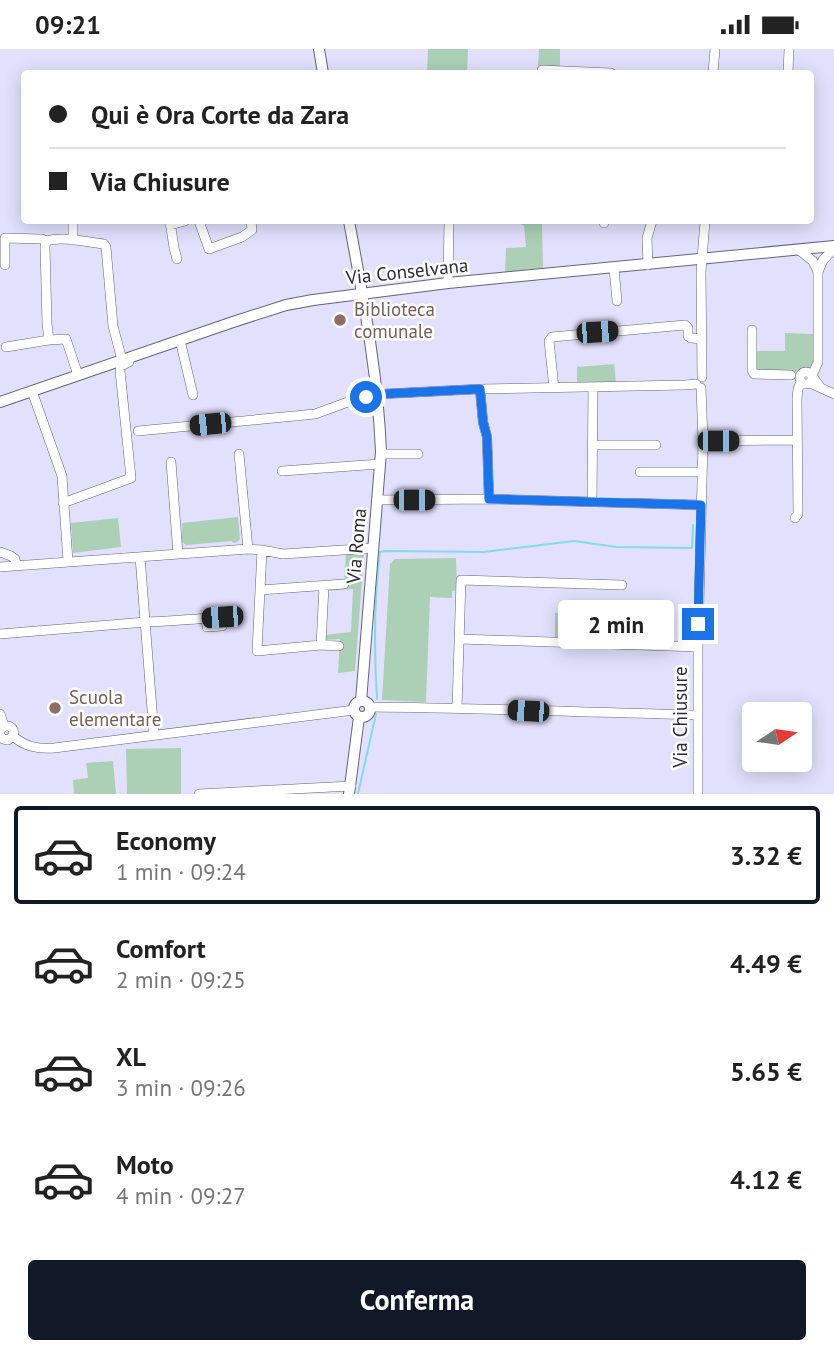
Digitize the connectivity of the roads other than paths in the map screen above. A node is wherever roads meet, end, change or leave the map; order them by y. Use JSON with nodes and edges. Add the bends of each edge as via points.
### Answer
{"nodes":[{"id":1,"x":319,"y":49,"type":"edge"},
{"id":2,"x":715,"y":49,"type":"edge"},
{"id":3,"x":789,"y":49,"type":"edge"},
{"id":4,"x":322,"y":70,"type":"edge"},
{"id":5,"x":713,"y":70,"type":"edge"},
{"id":6,"x":788,"y":70,"type":"edge"},
{"id":7,"x":72,"y":224,"type":"edge"},
{"id":8,"x":170,"y":224,"type":"edge"},
{"id":9,"x":200,"y":224,"type":"edge"},
{"id":10,"x":251,"y":224,"type":"edge"},
{"id":11,"x":350,"y":224,"type":"edge"},
{"id":12,"x":449,"y":224,"type":"edge"},
{"id":13,"x":651,"y":224,"type":"edge"},
{"id":14,"x":705,"y":224,"type":"edge"},
{"id":15,"x":73,"y":240,"type":"junction"},
{"id":16,"x":46,"y":241,"type":"junction"},
{"id":17,"x":834,"y":248,"type":"edge"},
{"id":18,"x":799,"y":250,"type":"junction"},
{"id":19,"x":177,"y":258,"type":"dead end"},
{"id":20,"x":702,"y":260,"type":"junction"},
{"id":21,"x":5,"y":265,"type":"dead end"},
{"id":22,"x":648,"y":265,"type":"junction"},
{"id":23,"x":614,"y":268,"type":"junction"},
{"id":24,"x":818,"y":272,"type":"junction"},
{"id":25,"x":448,"y":283,"type":"junction"},
{"id":26,"x":362,"y":293,"type":"junction"},
{"id":27,"x":617,"y":301,"type":"dead end"},
{"id":28,"x":751,"y":330,"type":"dead end"},
{"id":29,"x":701,"y":339,"type":"junction"},
{"id":30,"x":49,"y":340,"type":"junction"},
{"id":31,"x":180,"y":340,"type":"junction"},
{"id":32,"x":6,"y":347,"type":"dead end"},
{"id":33,"x":139,"y":354,"type":"junction"},
{"id":34,"x":122,"y":360,"type":"junction"},
{"id":35,"x":78,"y":375,"type":"junction"},
{"id":36,"x":804,"y":378,"type":"junction"},
{"id":37,"x":699,"y":383,"type":"junction"},
{"id":38,"x":593,"y":387,"type":"junction"},
{"id":39,"x":554,"y":388,"type":"junction"},
{"id":40,"x":480,"y":389,"type":"junction"},
{"id":41,"x":32,"y":391,"type":"junction"},
{"id":42,"x":834,"y":394,"type":"edge"},
{"id":43,"x":193,"y":395,"type":"dead end"},
{"id":44,"x":377,"y":395,"type":"junction"},
{"id":45,"x":0,"y":402,"type":"edge"},
{"id":46,"x":138,"y":431,"type":"dead end"},
{"id":47,"x":797,"y":440,"type":"junction"},
{"id":48,"x":703,"y":441,"type":"junction"},
{"id":49,"x":594,"y":445,"type":"junction"},
{"id":50,"x":656,"y":445,"type":"dead end"},
{"id":51,"x":239,"y":454,"type":"dead end"},
{"id":52,"x":418,"y":454,"type":"dead end"},
{"id":53,"x":381,"y":459,"type":"junction"},
{"id":54,"x":171,"y":462,"type":"dead end"},
{"id":55,"x":282,"y":471,"type":"dead end"},
{"id":56,"x":640,"y":472,"type":"dead end"},
{"id":57,"x":702,"y":472,"type":"junction"},
{"id":58,"x":489,"y":499,"type":"junction"},
{"id":59,"x":377,"y":500,"type":"junction"},
{"id":60,"x":592,"y":501,"type":"junction"},
{"id":61,"x":63,"y":503,"type":"junction"},
{"id":62,"x":701,"y":505,"type":"junction"},
{"id":63,"x":795,"y":519,"type":"dead end"},
{"id":64,"x":373,"y":548,"type":"junction"},
{"id":65,"x":248,"y":549,"type":"junction"},
{"id":66,"x":262,"y":550,"type":"junction"},
{"id":67,"x":3,"y":554,"type":"edge"},
{"id":68,"x":178,"y":554,"type":"junction"},
{"id":69,"x":140,"y":557,"type":"junction"},
{"id":70,"x":68,"y":561,"type":"junction"},
{"id":71,"x":8,"y":566,"type":"edge"},
{"id":72,"x":344,"y":584,"type":"dead end"},
{"id":73,"x":622,"y":585,"type":"dead end"},
{"id":74,"x":324,"y":586,"type":"junction"},
{"id":75,"x":260,"y":590,"type":"junction"},
{"id":76,"x":206,"y":618,"type":"dead end"},
{"id":77,"x":146,"y":622,"type":"junction"},
{"id":78,"x":0,"y":634,"type":"edge"},
{"id":79,"x":460,"y":639,"type":"junction"},
{"id":80,"x":321,"y":645,"type":"junction"},
{"id":81,"x":339,"y":646,"type":"dead end"},
{"id":82,"x":698,"y":647,"type":"junction"},
{"id":83,"x":457,"y":708,"type":"junction"},
{"id":84,"x":361,"y":709,"type":"junction"},
{"id":85,"x":0,"y":714,"type":"edge"},
{"id":86,"x":697,"y":715,"type":"junction"},
{"id":87,"x":2,"y":728,"type":"edge"},
{"id":88,"x":154,"y":735,"type":"junction"},
{"id":89,"x":0,"y":736,"type":"edge"},
{"id":90,"x":13,"y":736,"type":"junction"},
{"id":91,"x":350,"y":790,"type":"edge"},
{"id":92,"x":199,"y":794,"type":"edge"},
{"id":93,"x":698,"y":794,"type":"edge"}],
"edges":[{"from":1,"to":4,"type":"main road"},
{"from":2,"to":5,"type":"street"},
{"from":3,"to":6,"type":"street"},
{"from":7,"to":15,"type":"street"},
{"from":8,"to":19,"type":"street"},
{"from":9,"to":10,"type":"street","via":[[209,249],[242,237],[252,230]]},
{"from":11,"to":26,"type":"main road","name":"Via Roma"},
{"from":12,"to":25,"type":"street"},
{"from":13,"to":22,"type":"street"},
{"from":14,"to":20,"type":"street","name":"Via Chiusure"},
{"from":15,"to":16,"type":"street"},
{"from":15,"to":34,"type":"street","via":[[106,247],[113,326]]},
{"from":16,"to":21,"type":"street","via":[[5,238]]},
{"from":16,"to":30,"type":"street"},
{"from":17,"to":18,"type":"main road","name":"Via Conselvana"},
{"from":17,"to":24,"type":"street"},
{"from":18,"to":20,"type":"main road","name":"Via Conselvana"},
{"from":18,"to":24,"type":"street"},
{"from":20,"to":22,"type":"main road","name":"Via Conselvana"},
{"from":20,"to":29,"type":"street","name":"Via Chiusure"},
{"from":22,"to":23,"type":"main road","name":"Via Conselvana"},
{"from":23,"to":25,"type":"main road","name":"Via Conselvana"},
{"from":23,"to":27,"type":"street"},
{"from":24,"to":36,"type":"street","via":[[818,362]]},
{"from":25,"to":26,"type":"main road","name":"Via Conselvana"},
{"from":26,"to":31,"type":"main road","name":"Via Conselvana","via":[[286,305]]},
{"from":26,"to":44,"type":"main road","name":"Via Roma"},
{"from":28,"to":36,"type":"street","via":[[754,374]]},
{"from":29,"to":37,"type":"street","name":"Via Chiusure"},
{"from":29,"to":39,"type":"street","via":[[688,336],[685,324],[552,337]]},
{"from":30,"to":32,"type":"street"},
{"from":30,"to":35,"type":"street","via":[[66,339]]},
{"from":31,"to":33,"type":"main road","name":"Via Conselvana"},
{"from":31,"to":43,"type":"street"},
{"from":33,"to":34,"type":"main road","name":"Via Conselvana"},
{"from":33,"to":61,"type":"street","via":[[120,368],[131,478]]},
{"from":34,"to":35,"type":"main road","name":"Via Conselvana"},
{"from":35,"to":41,"type":"main road","name":"Via Conselvana"},
{"from":36,"to":42,"type":"street"},
{"from":36,"to":47,"type":"street","via":[[798,389]]},
{"from":37,"to":38,"type":"street"},
{"from":37,"to":48,"type":"street","name":"Via Chiusure"},
{"from":38,"to":39,"type":"street"},
{"from":38,"to":49,"type":"street"},
{"from":39,"to":40,"type":"street"},
{"from":40,"to":44,"type":"street"},
{"from":40,"to":58,"type":"street"},
{"from":41,"to":45,"type":"main road","name":"Via Conselvana"},
{"from":41,"to":61,"type":"street","via":[[62,476]]},
{"from":44,"to":46,"type":"street","via":[[315,414]]},
{"from":44,"to":53,"type":"main road","name":"Via Roma"},
{"from":47,"to":48,"type":"street"},
{"from":47,"to":63,"type":"street"},
{"from":48,"to":57,"type":"street","name":"Via Chiusure"},
{"from":49,"to":50,"type":"street"},
{"from":49,"to":60,"type":"street"},
{"from":51,"to":65,"type":"street"},
{"from":52,"to":53,"type":"street"},
{"from":53,"to":55,"type":"street"},
{"from":53,"to":59,"type":"main road","name":"Via Roma"},
{"from":54,"to":68,"type":"street"},
{"from":56,"to":57,"type":"street"},
{"from":57,"to":62,"type":"street","name":"Via Chiusure"},
{"from":58,"to":59,"type":"street"},
{"from":58,"to":60,"type":"street"},
{"from":59,"to":64,"type":"main road","name":"Via Roma"},
{"from":60,"to":62,"type":"street"},
{"from":61,"to":70,"type":"street"},
{"from":62,"to":82,"type":"street","name":"Via Chiusure"},
{"from":64,"to":66,"type":"street","via":[[283,554]]},
{"from":64,"to":84,"type":"main road","name":"Via Roma"},
{"from":65,"to":66,"type":"street"},
{"from":65,"to":68,"type":"street"},
{"from":66,"to":75,"type":"street"},
{"from":67,"to":71,"type":"street","via":[[15,559]]},
{"from":68,"to":69,"type":"street"},
{"from":69,"to":70,"type":"street"},
{"from":69,"to":77,"type":"street"},
{"from":70,"to":71,"type":"street"},
{"from":72,"to":74,"type":"street"},
{"from":73,"to":79,"type":"street","via":[[461,580]]},
{"from":74,"to":75,"type":"street"},
{"from":74,"to":80,"type":"street"},
{"from":75,"to":80,"type":"street","via":[[257,651]]},
{"from":76,"to":77,"type":"street"},
{"from":77,"to":78,"type":"street"},
{"from":77,"to":88,"type":"street"},
{"from":79,"to":82,"type":"street"},
{"from":79,"to":83,"type":"street"},
{"from":80,"to":81,"type":"street"},
{"from":82,"to":86,"type":"street","name":"Via Chiusure"},
{"from":83,"to":84,"type":"street"},
{"from":83,"to":86,"type":"street"},
{"from":84,"to":88,"type":"street"},
{"from":84,"to":91,"type":"main road","name":"Via Roma"},
{"from":85,"to":87,"type":"street"},
{"from":86,"to":93,"type":"street","name":"Via Chiusure"},
{"from":87,"to":90,"type":"street","via":[[8,725]]},
{"from":88,"to":90,"type":"street","via":[[44,748],[27,746]]},
{"from":89,"to":90,"type":"street","via":[[5,740]]},
{"from":91,"to":92,"type":"street"}]}
